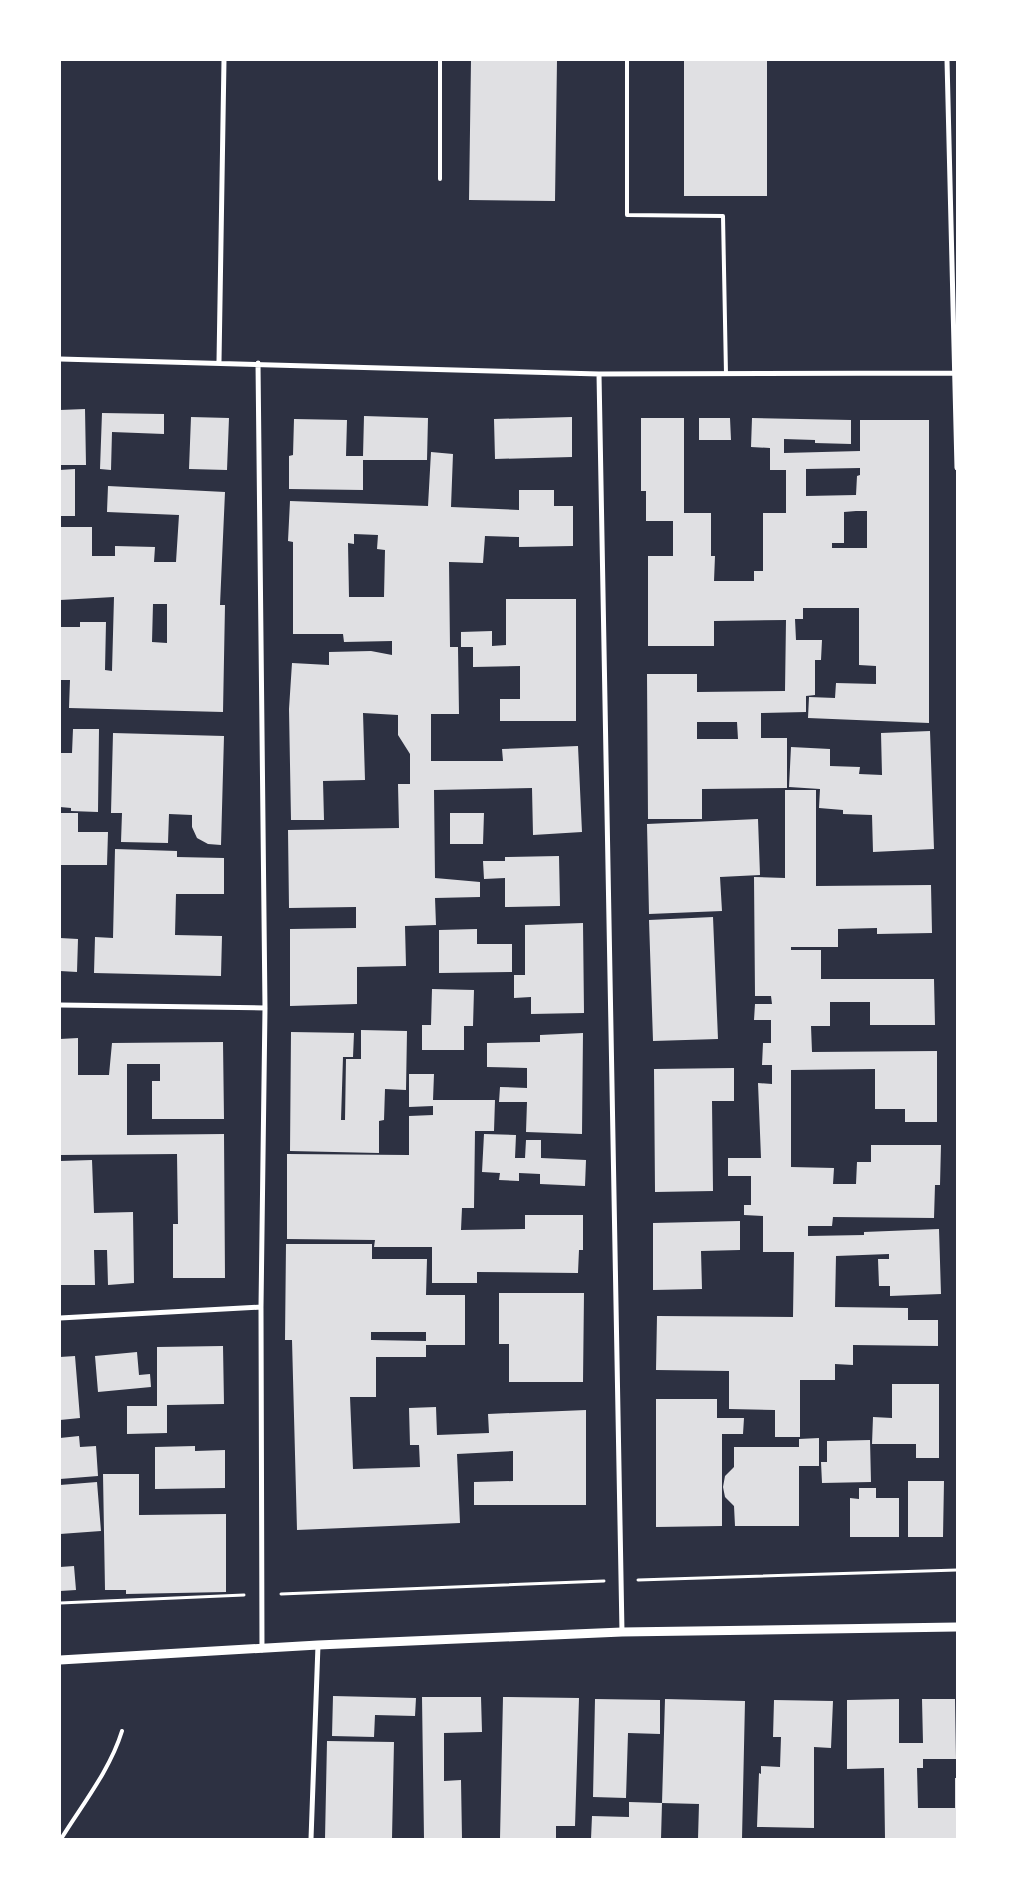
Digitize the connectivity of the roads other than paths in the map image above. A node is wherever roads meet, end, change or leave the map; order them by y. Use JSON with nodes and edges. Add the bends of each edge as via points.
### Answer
{"nodes":[{"id":1,"x":224,"y":60,"type":"edge"},
{"id":2,"x":440,"y":60,"type":"edge"},
{"id":3,"x":627,"y":60,"type":"edge"},
{"id":4,"x":947,"y":60,"type":"edge"},
{"id":5,"x":440,"y":179,"type":"dead end"},
{"id":6,"x":60,"y":359,"type":"edge"},
{"id":7,"x":219,"y":362,"type":"junction"},
{"id":8,"x":258,"y":363,"type":"junction"},
{"id":9,"x":956,"y":373,"type":"edge"},
{"id":10,"x":599,"y":374,"type":"junction"},
{"id":11,"x":726,"y":374,"type":"junction"},
{"id":12,"x":957,"y":468,"type":"edge"},
{"id":13,"x":60,"y":1005,"type":"edge"},
{"id":14,"x":265,"y":1008,"type":"junction"},
{"id":15,"x":261,"y":1307,"type":"junction"},
{"id":16,"x":60,"y":1318,"type":"edge"},
{"id":17,"x":957,"y":1627,"type":"edge"},
{"id":18,"x":622,"y":1632,"type":"junction"},
{"id":19,"x":318,"y":1645,"type":"junction"},
{"id":20,"x":262,"y":1650,"type":"junction"},
{"id":21,"x":60,"y":1660,"type":"edge"},
{"id":22,"x":122,"y":1731,"type":"dead end"},
{"id":23,"x":61,"y":1839,"type":"edge"},
{"id":24,"x":311,"y":1839,"type":"edge"}],
"edges":[{"from":1,"to":7,"type":"street"},
{"from":2,"to":5,"type":"lane"},
{"from":3,"to":11,"type":"lane","via":[[627,215],[724,216]]},
{"from":4,"to":9,"type":"street"},
{"from":6,"to":7,"type":"street"},
{"from":7,"to":8,"type":"street"},
{"from":8,"to":10,"type":"street"},
{"from":8,"to":14,"type":"street"},
{"from":9,"to":11,"type":"street"},
{"from":9,"to":12,"type":"street"},
{"from":10,"to":11,"type":"street"},
{"from":10,"to":18,"type":"street"},
{"from":13,"to":14,"type":"street"},
{"from":14,"to":15,"type":"street"},
{"from":15,"to":16,"type":"street"},
{"from":15,"to":20,"type":"street"},
{"from":17,"to":18,"type":"street"},
{"from":18,"to":19,"type":"street"},
{"from":19,"to":20,"type":"street"},
{"from":19,"to":24,"type":"street"},
{"from":20,"to":21,"type":"street"},
{"from":22,"to":23,"type":"lane","via":[[118,1746]]}]}
